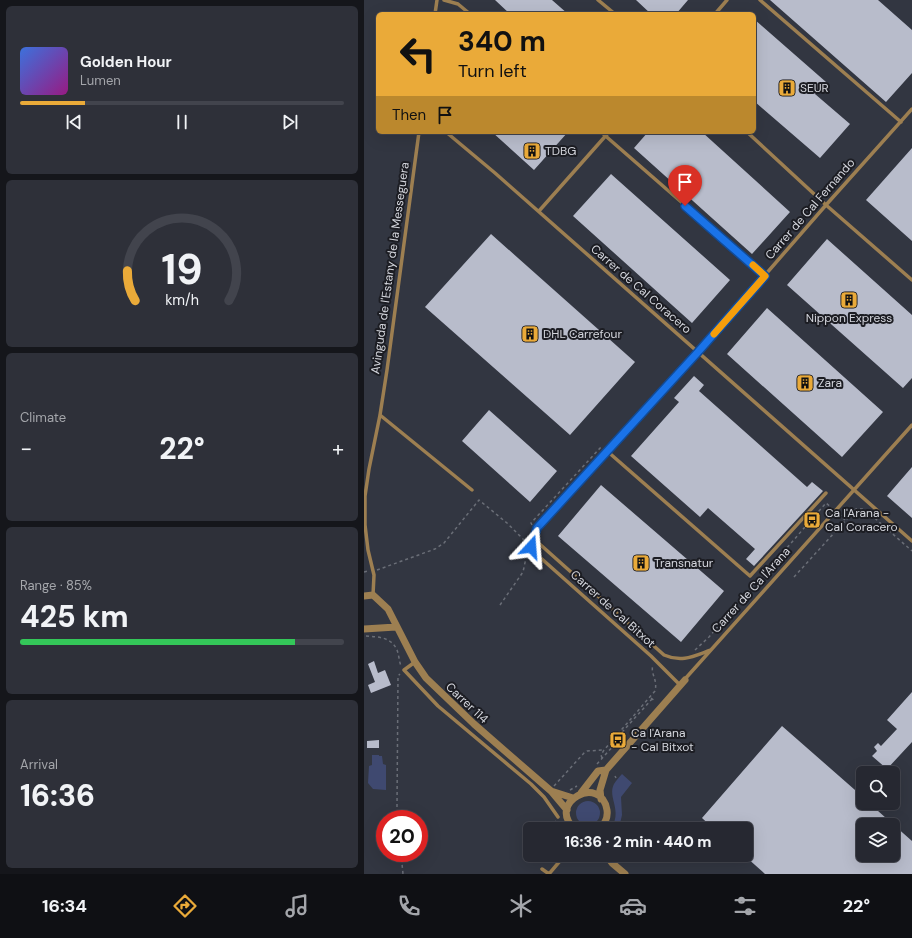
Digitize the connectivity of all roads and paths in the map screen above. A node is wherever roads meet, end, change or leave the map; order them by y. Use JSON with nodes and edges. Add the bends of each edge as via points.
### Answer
{"nodes":[{"id":1,"x":437,"y":0,"type":"edge"},
{"id":2,"x":444,"y":0,"type":"edge"},
{"id":3,"x":598,"y":0,"type":"edge"},
{"id":4,"x":728,"y":0,"type":"edge"},
{"id":5,"x":760,"y":0,"type":"edge"},
{"id":6,"x":435,"y":12,"type":"edge"},
{"id":7,"x":468,"y":12,"type":"edge"},
{"id":8,"x":613,"y":12,"type":"edge"},
{"id":9,"x":717,"y":12,"type":"edge"},
{"id":10,"x":912,"y":109,"type":"edge"},
{"id":11,"x":901,"y":122,"type":"junction"},
{"id":12,"x":419,"y":134,"type":"edge"},
{"id":13,"x":448,"y":134,"type":"edge"},
{"id":14,"x":604,"y":134,"type":"edge"},
{"id":15,"x":749,"y":134,"type":"edge"},
{"id":16,"x":606,"y":136,"type":"junction"},
{"id":17,"x":826,"y":205,"type":"junction"},
{"id":18,"x":539,"y":211,"type":"junction"},
{"id":19,"x":765,"y":276,"type":"junction"},
{"id":20,"x":912,"y":280,"type":"edge"},
{"id":21,"x":698,"y":352,"type":"junction"},
{"id":22,"x":380,"y":415,"type":"junction"},
{"id":23,"x":912,"y":425,"type":"edge"},
{"id":24,"x":601,"y":447,"type":"dead end"},
{"id":25,"x":607,"y":451,"type":"junction"},
{"id":26,"x":472,"y":490,"type":"dead end"},
{"id":27,"x":855,"y":490,"type":"junction"},
{"id":28,"x":826,"y":493,"type":"dead end"},
{"id":29,"x":836,"y":512,"type":"junction"},
{"id":30,"x":845,"y":520,"type":"junction"},
{"id":31,"x":534,"y":528,"type":"dead end"},
{"id":32,"x":534,"y":538,"type":"junction"},
{"id":33,"x":912,"y":541,"type":"edge"},
{"id":34,"x":529,"y":550,"type":"junction"},
{"id":35,"x":912,"y":551,"type":"edge"},
{"id":36,"x":373,"y":571,"type":"junction"},
{"id":37,"x":364,"y":572,"type":"edge"},
{"id":38,"x":794,"y":577,"type":"dead end"},
{"id":39,"x":373,"y":595,"type":"junction"},
{"id":40,"x":364,"y":596,"type":"edge"},
{"id":41,"x":500,"y":605,"type":"dead end"},
{"id":42,"x":396,"y":626,"type":"junction"},
{"id":43,"x":364,"y":629,"type":"edge"},
{"id":44,"x":364,"y":636,"type":"edge"},
{"id":45,"x":695,"y":650,"type":"dead end"},
{"id":46,"x":712,"y":650,"type":"junction"},
{"id":47,"x":656,"y":660,"type":"junction"},
{"id":48,"x":415,"y":662,"type":"junction"},
{"id":49,"x":404,"y":670,"type":"junction"},
{"id":50,"x":682,"y":682,"type":"junction"},
{"id":51,"x":651,"y":698,"type":"junction"},
{"id":52,"x":655,"y":701,"type":"dead end"},
{"id":53,"x":604,"y":750,"type":"junction"},
{"id":54,"x":602,"y":759,"type":"junction"},
{"id":55,"x":594,"y":768,"type":"dead end"},
{"id":56,"x":606,"y":770,"type":"junction"},
{"id":57,"x":557,"y":785,"type":"dead end"},
{"id":58,"x":578,"y":786,"type":"dead end"},
{"id":59,"x":566,"y":790,"type":"dead end"},
{"id":60,"x":551,"y":791,"type":"junction"},
{"id":61,"x":581,"y":793,"type":"junction"},
{"id":62,"x":573,"y":798,"type":"junction"},
{"id":63,"x":601,"y":799,"type":"junction"},
{"id":64,"x":397,"y":810,"type":"edge"},
{"id":65,"x":567,"y":810,"type":"junction"},
{"id":66,"x":558,"y":817,"type":"joint"},
{"id":67,"x":555,"y":822,"type":"edge"},
{"id":68,"x":570,"y":822,"type":"edge"},
{"id":69,"x":603,"y":822,"type":"edge"},
{"id":70,"x":402,"y":862,"type":"edge"},
{"id":71,"x":559,"y":862,"type":"edge"},
{"id":72,"x":612,"y":863,"type":"edge"},
{"id":73,"x":542,"y":869,"type":"dead end"},
{"id":74,"x":404,"y":874,"type":"edge"},
{"id":75,"x":549,"y":874,"type":"edge"},
{"id":76,"x":625,"y":874,"type":"edge"}],
"edges":[{"from":1,"to":6,"type":"lane"},
{"from":2,"to":7,"type":"lane","via":[[458,4]]},
{"from":3,"to":8,"type":"lane"},
{"from":4,"to":9,"type":"lane"},
{"from":5,"to":11,"type":"lane"},
{"from":10,"to":11,"type":"lane","name":"Carrer de Cal Fernando"},
{"from":11,"to":17,"type":"lane","name":"Carrer de Cal Fernando"},
{"from":12,"to":22,"type":"lane","name":"Avinguda de l'Estany de la Messeguera"},
{"from":13,"to":18,"type":"lane","name":"Carrer de Cal Coracero"},
{"from":14,"to":16,"type":"lane"},
{"from":15,"to":17,"type":"lane"},
{"from":16,"to":18,"type":"lane"},
{"from":16,"to":19,"type":"lane"},
{"from":17,"to":19,"type":"lane","name":"Carrer de Cal Fernando"},
{"from":17,"to":20,"type":"lane"},
{"from":18,"to":21,"type":"lane","name":"Carrer de Cal Coracero"},
{"from":19,"to":21,"type":"lane","name":"Carrer de Cal Fernando"},
{"from":21,"to":25,"type":"lane","name":"Carrer de Cal Fernando"},
{"from":21,"to":27,"type":"lane","name":"Carrer de Cal Coracero"},
{"from":22,"to":26,"type":"lane"},
{"from":22,"to":36,"type":"lane","name":"Avinguda de l'Estany de la Messeguera","via":[[365,496],[365,525]]},
{"from":23,"to":27,"type":"lane","name":"Carrer de Ca l'Arana"},
{"from":24,"to":31,"type":"path","via":[[531,522]]},
{"from":25,"to":28,"type":"lane","via":[[750,576]]},
{"from":25,"to":32,"type":"lane","name":"Carrer de Cal Fernando","via":[[537,528]]},
{"from":27,"to":29,"type":"lane","name":"Carrer de Ca l'Arana"},
{"from":27,"to":33,"type":"lane","name":"Carrer de Cal Coracero"},
{"from":29,"to":30,"type":"path"},
{"from":29,"to":45,"type":"path","via":[[826,503]]},
{"from":29,"to":46,"type":"lane","name":"Carrer de Ca l'Arana"},
{"from":30,"to":35,"type":"path","via":[[858,508],[869,513]]},
{"from":30,"to":38,"type":"path"},
{"from":32,"to":34,"type":"lane","name":"Carrer de Cal Fernando"},
{"from":32,"to":46,"type":"lane","via":[[664,655],[685,659]]},
{"from":34,"to":36,"type":"path","via":[[507,522],[479,500],[444,543],[435,549]]},
{"from":34,"to":41,"type":"path","via":[[522,572]]},
{"from":34,"to":47,"type":"lane","name":"Carrer de Cal Bitxot"},
{"from":36,"to":37,"type":"path"},
{"from":36,"to":39,"type":"lane","name":"Avinguda de l'Estany de la Messeguera"},
{"from":39,"to":40,"type":"street"},
{"from":39,"to":42,"type":"street","name":"Carrer 114","via":[[388,609]]},
{"from":42,"to":43,"type":"street"},
{"from":42,"to":48,"type":"street","name":"Carrer 114"},
{"from":44,"to":49,"type":"path","via":[[382,637],[390,642],[397,651],[398,660]]},
{"from":46,"to":50,"type":"lane","name":"Carrer de Ca l'Arana"},
{"from":47,"to":50,"type":"lane","name":"Carrer de Cal Bitxot"},
{"from":47,"to":51,"type":"path","via":[[652,668],[657,685]]},
{"from":48,"to":49,"type":"lane"},
{"from":48,"to":60,"type":"street","name":"Carrer 114","via":[[436,689]]},
{"from":49,"to":64,"type":"path","via":[[398,676]]},
{"from":49,"to":66,"type":"lane","via":[[438,706],[531,784]]},
{"from":50,"to":56,"type":"street","name":"Carrer de Ca l'Arana"},
{"from":51,"to":52,"type":"path"},
{"from":51,"to":53,"type":"path"},
{"from":51,"to":54,"type":"path"},
{"from":53,"to":54,"type":"path"},
{"from":53,"to":57,"type":"path","via":[[584,753]]},
{"from":54,"to":55,"type":"path"},
{"from":56,"to":61,"type":"street","name":"Carrer de Ca l'Arana","via":[[598,771]]},
{"from":56,"to":63,"type":"street","name":"Carrer de Ca l'Arana","via":[[600,790]]},
{"from":58,"to":59,"type":"path"},
{"from":60,"to":62,"type":"street"},
{"from":60,"to":65,"type":"street","name":"Carrer 114"},
{"from":61,"to":62,"type":"street"},
{"from":61,"to":63,"type":"street","via":[[590,793]]},
{"from":62,"to":65,"type":"street"},
{"from":63,"to":69,"type":"street","via":[[606,806],[607,815]]},
{"from":65,"to":68,"type":"street","name":"Carrer 114"},
{"from":66,"to":67,"type":"path"},
{"from":70,"to":74,"type":"path"},
{"from":71,"to":75,"type":"lane"},
{"from":72,"to":76,"type":"street"},
{"from":73,"to":75,"type":"lane"}]}
